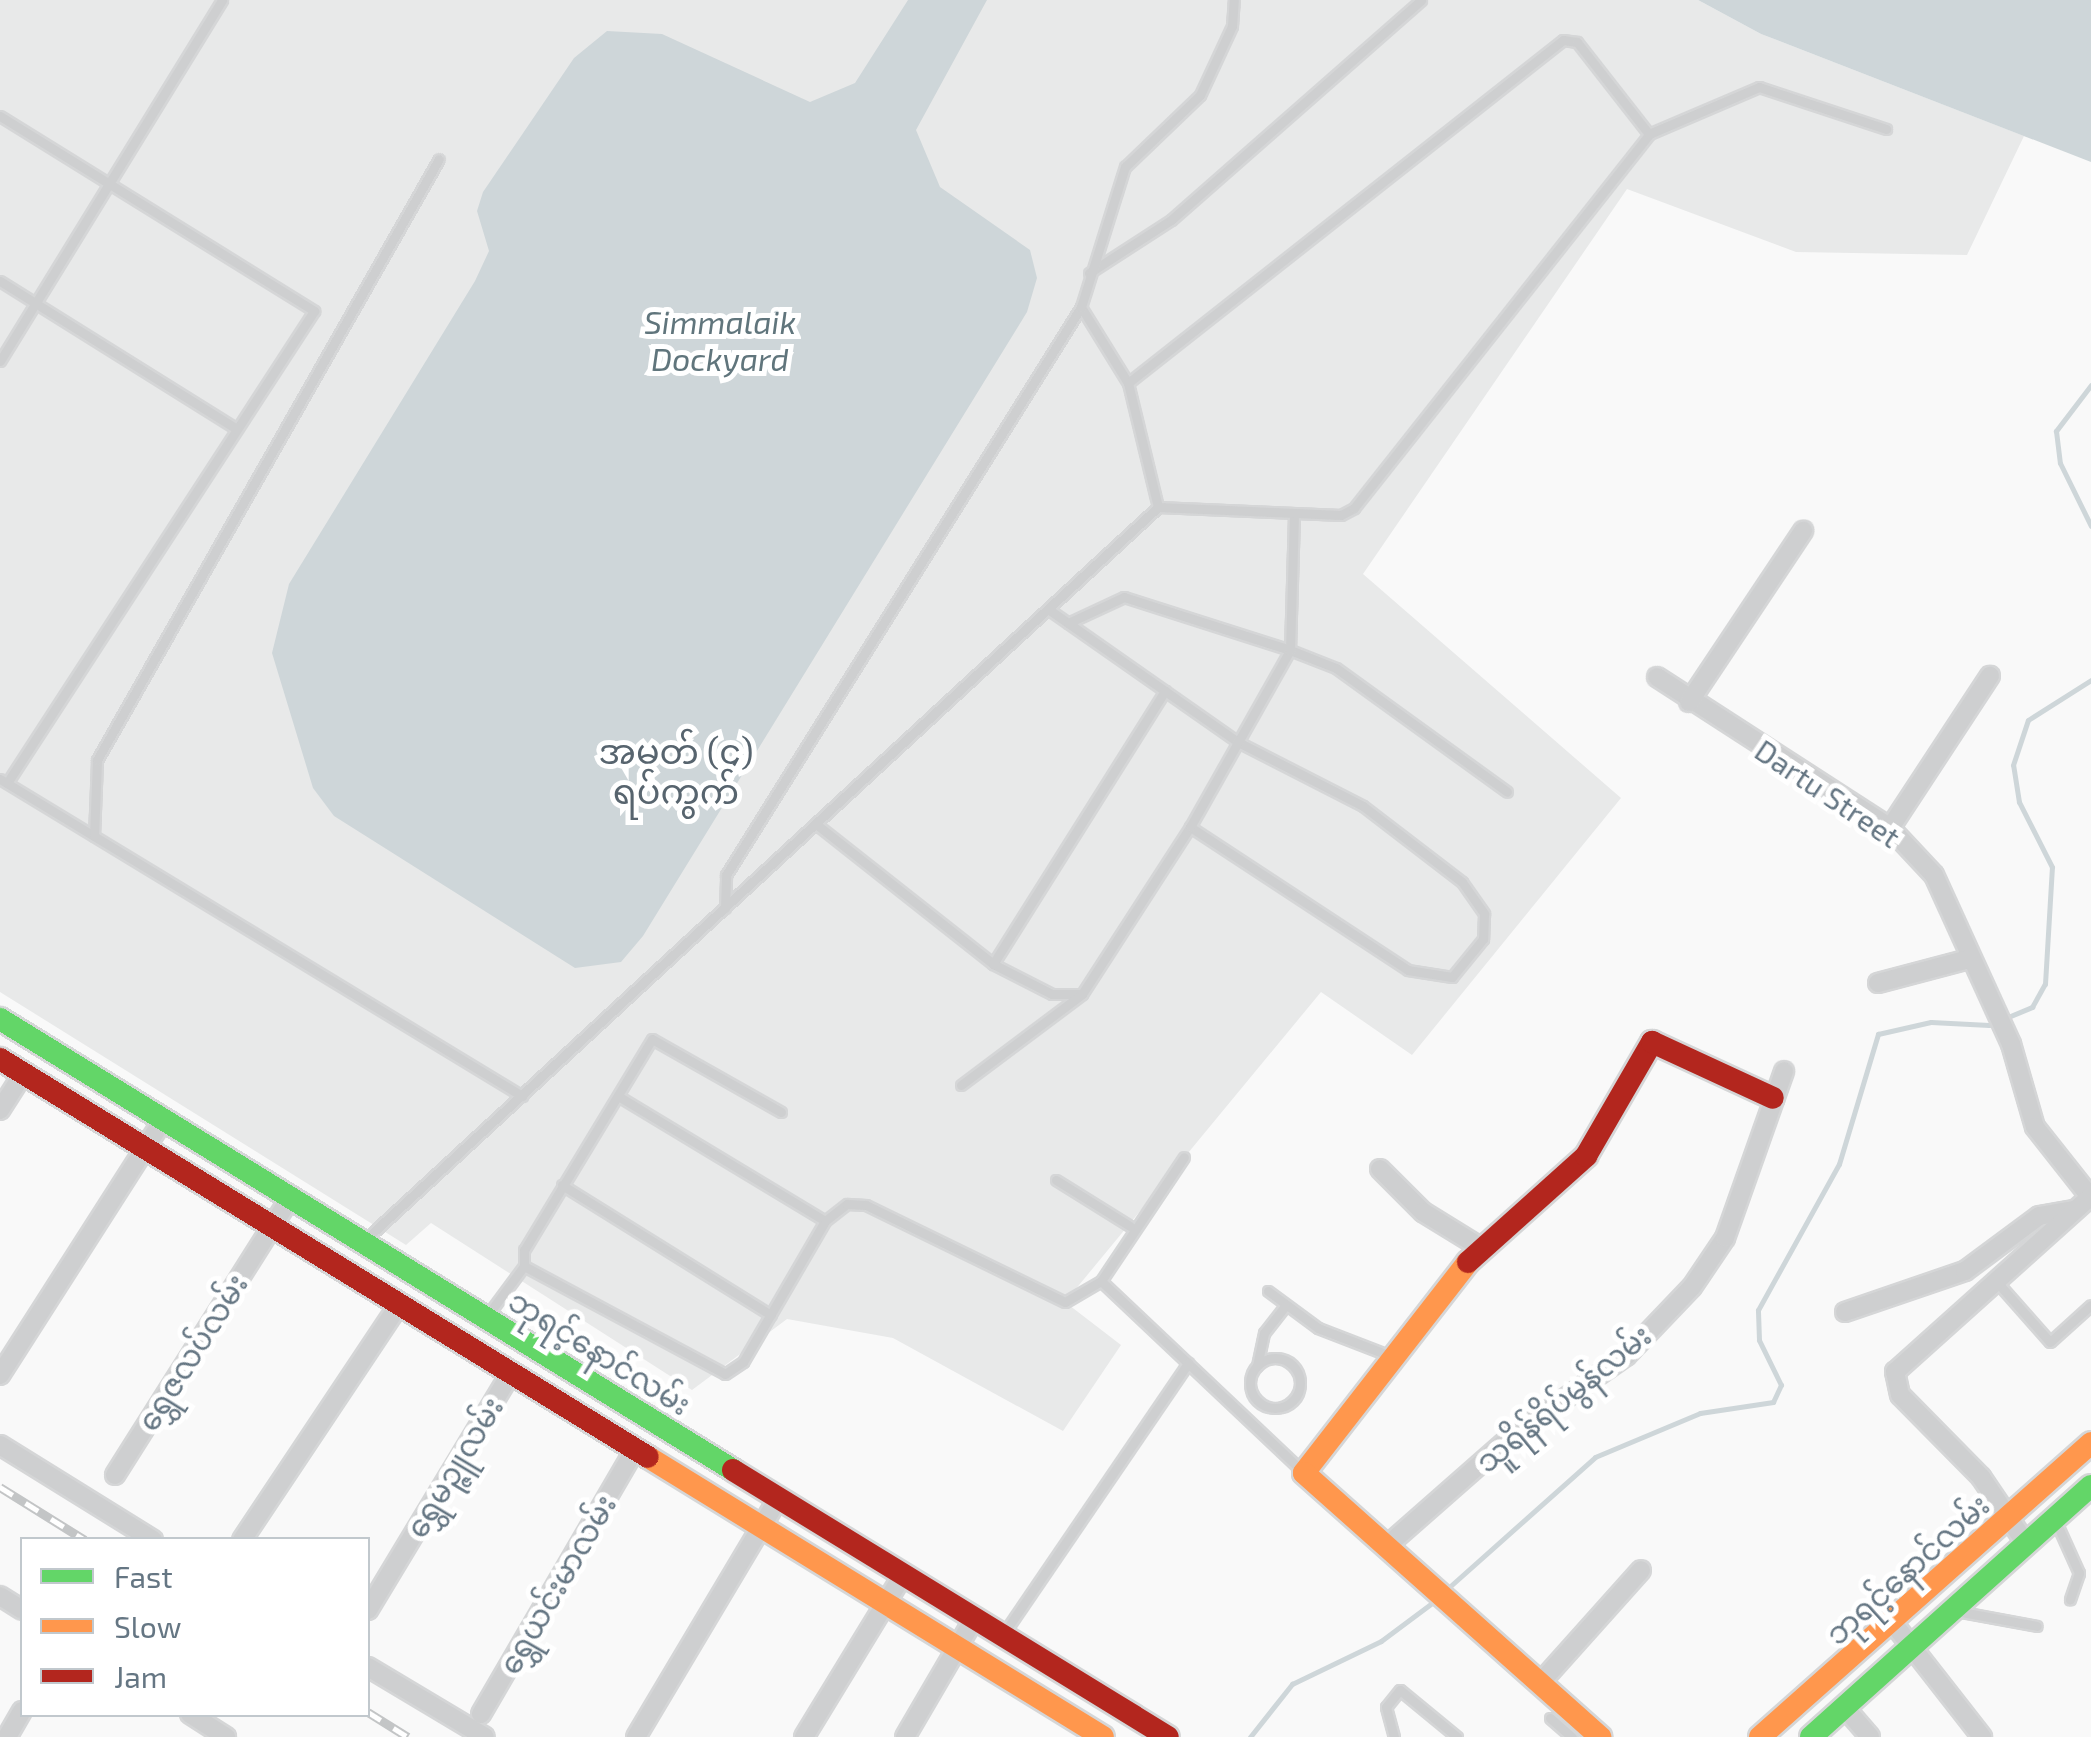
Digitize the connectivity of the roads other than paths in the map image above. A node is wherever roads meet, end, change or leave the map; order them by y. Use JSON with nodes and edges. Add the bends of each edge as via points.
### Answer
{"nodes":[{"id":1,"x":222,"y":0,"type":"edge"},
{"id":2,"x":1234,"y":0,"type":"edge"},
{"id":3,"x":1421,"y":0,"type":"edge"},
{"id":4,"x":0,"y":116,"type":"edge"},
{"id":5,"x":1886,"y":128,"type":"dead end"},
{"id":6,"x":1649,"y":134,"type":"junction"},
{"id":7,"x":440,"y":159,"type":"dead end"},
{"id":8,"x":108,"y":184,"type":"junction"},
{"id":9,"x":1090,"y":273,"type":"junction"},
{"id":10,"x":0,"y":280,"type":"edge"},
{"id":11,"x":36,"y":303,"type":"junction"},
{"id":12,"x":1080,"y":306,"type":"junction"},
{"id":13,"x":0,"y":361,"type":"edge"},
{"id":14,"x":1128,"y":383,"type":"junction"},
{"id":15,"x":238,"y":429,"type":"junction"},
{"id":16,"x":1158,"y":507,"type":"junction"},
{"id":17,"x":1294,"y":513,"type":"junction"},
{"id":18,"x":1804,"y":530,"type":"dead end"},
{"id":19,"x":1048,"y":609,"type":"junction"},
{"id":20,"x":1068,"y":624,"type":"junction"},
{"id":21,"x":1290,"y":650,"type":"junction"},
{"id":22,"x":1990,"y":676,"type":"dead end"},
{"id":23,"x":1657,"y":677,"type":"dead end"},
{"id":24,"x":1165,"y":691,"type":"junction"},
{"id":25,"x":1689,"y":702,"type":"junction"},
{"id":26,"x":1238,"y":742,"type":"junction"},
{"id":27,"x":4,"y":781,"type":"edge"},
{"id":28,"x":1507,"y":792,"type":"dead end"},
{"id":29,"x":816,"y":824,"type":"junction"},
{"id":30,"x":1190,"y":827,"type":"junction"},
{"id":31,"x":1890,"y":828,"type":"junction"},
{"id":32,"x":94,"y":836,"type":"junction"},
{"id":33,"x":725,"y":908,"type":"junction"},
{"id":34,"x":1969,"y":959,"type":"junction"},
{"id":35,"x":993,"y":964,"type":"junction"},
{"id":36,"x":1878,"y":983,"type":"dead end"},
{"id":37,"x":1082,"y":994,"type":"junction"},
{"id":38,"x":0,"y":1019,"type":"edge"},
{"id":39,"x":0,"y":1059,"type":"edge"},
{"id":40,"x":1784,"y":1070,"type":"dead end"},
{"id":41,"x":24,"y":1074,"type":"junction"},
{"id":42,"x":961,"y":1085,"type":"dead end"},
{"id":43,"x":522,"y":1096,"type":"junction"},
{"id":44,"x":618,"y":1096,"type":"junction"},
{"id":45,"x":1773,"y":1098,"type":"junction"},
{"id":46,"x":0,"y":1110,"type":"edge"},
{"id":47,"x":781,"y":1112,"type":"dead end"},
{"id":48,"x":163,"y":1120,"type":"junction"},
{"id":49,"x":142,"y":1151,"type":"junction"},
{"id":50,"x":1184,"y":1157,"type":"dead end"},
{"id":51,"x":1380,"y":1168,"type":"dead end"},
{"id":52,"x":1056,"y":1180,"type":"dead end"},
{"id":53,"x":562,"y":1185,"type":"junction"},
{"id":54,"x":2091,"y":1197,"type":"edge"},
{"id":55,"x":290,"y":1200,"type":"junction"},
{"id":56,"x":2074,"y":1210,"type":"junction"},
{"id":57,"x":825,"y":1221,"type":"junction"},
{"id":58,"x":1130,"y":1226,"type":"junction"},
{"id":59,"x":270,"y":1230,"type":"junction"},
{"id":60,"x":360,"y":1243,"type":"junction"},
{"id":61,"x":1480,"y":1247,"type":"junction"},
{"id":62,"x":524,"y":1266,"type":"junction"},
{"id":63,"x":342,"y":1274,"type":"junction"},
{"id":64,"x":1101,"y":1280,"type":"junction"},
{"id":65,"x":1996,"y":1281,"type":"junction"},
{"id":66,"x":1268,"y":1292,"type":"dead end"},
{"id":67,"x":2091,"y":1305,"type":"edge"},
{"id":68,"x":398,"y":1306,"type":"junction"},
{"id":69,"x":1285,"y":1306,"type":"junction"},
{"id":70,"x":1844,"y":1312,"type":"dead end"},
{"id":71,"x":771,"y":1315,"type":"junction"},
{"id":72,"x":487,"y":1317,"type":"junction"},
{"id":73,"x":1390,"y":1356,"type":"junction"},
{"id":74,"x":1188,"y":1363,"type":"junction"},
{"id":75,"x":1256,"y":1366,"type":"junction"},
{"id":76,"x":0,"y":1375,"type":"edge"},
{"id":77,"x":509,"y":1376,"type":"junction"},
{"id":78,"x":2091,"y":1443,"type":"edge"},
{"id":79,"x":0,"y":1445,"type":"edge"},
{"id":80,"x":633,"y":1453,"type":"junction"},
{"id":81,"x":1304,"y":1472,"type":"junction"},
{"id":82,"x":115,"y":1475,"type":"dead end"},
{"id":83,"x":2091,"y":1486,"type":"edge"},
{"id":84,"x":778,"y":1500,"type":"junction"},
{"id":85,"x":2008,"y":1520,"type":"junction"},
{"id":86,"x":2054,"y":1520,"type":"junction"},
{"id":87,"x":759,"y":1531,"type":"junction"},
{"id":88,"x":148,"y":1537,"type":"edge"},
{"id":89,"x":244,"y":1537,"type":"edge"},
{"id":90,"x":1390,"y":1544,"type":"junction"},
{"id":91,"x":2027,"y":1545,"type":"junction"},
{"id":92,"x":1641,"y":1570,"type":"dead end"},
{"id":93,"x":903,"y":1575,"type":"junction"},
{"id":94,"x":2070,"y":1599,"type":"dead end"},
{"id":95,"x":370,"y":1607,"type":"edge"},
{"id":96,"x":885,"y":1607,"type":"junction"},
{"id":97,"x":1954,"y":1610,"type":"junction"},
{"id":98,"x":974,"y":1618,"type":"junction"},
{"id":99,"x":1892,"y":1622,"type":"junction"},
{"id":100,"x":2038,"y":1626,"type":"dead end"},
{"id":101,"x":1003,"y":1635,"type":"junction"},
{"id":102,"x":1913,"y":1646,"type":"junction"},
{"id":103,"x":957,"y":1650,"type":"junction"},
{"id":104,"x":370,"y":1668,"type":"edge"},
{"id":105,"x":1828,"y":1680,"type":"junction"},
{"id":106,"x":1541,"y":1682,"type":"junction"},
{"id":107,"x":1847,"y":1706,"type":"junction"},
{"id":108,"x":1128,"y":1712,"type":"junction"},
{"id":109,"x":481,"y":1714,"type":"dead end"},
{"id":110,"x":195,"y":1717,"type":"edge"},
{"id":111,"x":1550,"y":1718,"type":"dead end"},
{"id":112,"x":1160,"y":1735,"type":"edge"},
{"id":113,"x":226,"y":1737,"type":"edge"},
{"id":114,"x":485,"y":1737,"type":"edge"},
{"id":115,"x":636,"y":1737,"type":"edge"},
{"id":116,"x":804,"y":1737,"type":"edge"},
{"id":117,"x":905,"y":1737,"type":"edge"},
{"id":118,"x":1106,"y":1737,"type":"edge"},
{"id":119,"x":1394,"y":1737,"type":"edge"},
{"id":120,"x":1457,"y":1737,"type":"edge"},
{"id":121,"x":1572,"y":1737,"type":"edge"},
{"id":122,"x":1600,"y":1737,"type":"edge"},
{"id":123,"x":1760,"y":1737,"type":"edge"},
{"id":124,"x":1810,"y":1737,"type":"edge"},
{"id":125,"x":1870,"y":1737,"type":"edge"},
{"id":126,"x":1982,"y":1737,"type":"edge"}],
"edges":[{"from":1,"to":8,"type":"lane"},
{"from":2,"to":9,"type":"lane","via":[[1200,95],[1125,167]]},
{"from":3,"to":9,"type":"lane","via":[[1171,220]]},
{"from":4,"to":8,"type":"lane"},
{"from":5,"to":6,"type":"lane","via":[[1758,87]]},
{"from":6,"to":14,"type":"lane","via":[[1577,42],[1563,40]]},
{"from":6,"to":17,"type":"lane","via":[[1365,498],[1341,515]]},
{"from":7,"to":32,"type":"lane","via":[[97,760]]},
{"from":8,"to":11,"type":"lane"},
{"from":8,"to":15,"type":"lane","via":[[314,311]]},
{"from":9,"to":12,"type":"lane"},
{"from":10,"to":11,"type":"lane"},
{"from":11,"to":13,"type":"lane"},
{"from":11,"to":15,"type":"lane"},
{"from":12,"to":14,"type":"lane"},
{"from":12,"to":33,"type":"lane","via":[[726,874]]},
{"from":14,"to":16,"type":"lane"},
{"from":15,"to":27,"type":"lane"},
{"from":16,"to":17,"type":"lane"},
{"from":16,"to":19,"type":"lane"},
{"from":17,"to":21,"type":"lane"},
{"from":18,"to":25,"type":"street"},
{"from":19,"to":20,"type":"lane"},
{"from":19,"to":29,"type":"lane"},
{"from":20,"to":21,"type":"lane","via":[[1124,597]]},
{"from":20,"to":24,"type":"lane"},
{"from":21,"to":26,"type":"lane"},
{"from":21,"to":28,"type":"lane","via":[[1336,668]]},
{"from":22,"to":31,"type":"street"},
{"from":23,"to":25,"type":"street","name":"Dartu Street"},
{"from":24,"to":26,"type":"lane"},
{"from":24,"to":35,"type":"lane"},
{"from":25,"to":31,"type":"street","name":"Dartu Street"},
{"from":26,"to":30,"type":"lane"},
{"from":26,"to":30,"type":"lane","via":[[1362,806],[1462,882],[1484,914],[1483,938],[1452,978],[1408,970]]},
{"from":27,"to":32,"type":"lane"},
{"from":29,"to":33,"type":"lane"},
{"from":29,"to":35,"type":"lane"},
{"from":30,"to":37,"type":"lane"},
{"from":31,"to":34,"type":"street","name":"Dartu Street","via":[[1934,874]]},
{"from":32,"to":43,"type":"lane"},
{"from":33,"to":43,"type":"lane"},
{"from":34,"to":36,"type":"street"},
{"from":34,"to":54,"type":"street","name":"Dartu Street","via":[[2011,1044],[2035,1127]]},
{"from":35,"to":37,"type":"lane","via":[[1052,994]]},
{"from":37,"to":42,"type":"lane"},
{"from":38,"to":48,"type":"main road","name":"ဘုရင့်နောင်လမ်း"},
{"from":39,"to":41,"type":"main road"},
{"from":40,"to":45,"type":"street","name":"သူရိန်ရိပ်မွန်လမ်း"},
{"from":41,"to":46,"type":"street"},
{"from":41,"to":49,"type":"main road"},
{"from":43,"to":60,"type":"lane"},
{"from":44,"to":47,"type":"lane","via":[[645,1044],[660,1038]]},
{"from":44,"to":53,"type":"lane"},
{"from":44,"to":57,"type":"lane"},
{"from":45,"to":61,"type":"main road","via":[[1652,1042],[1586,1156]]},
{"from":45,"to":90,"type":"street","name":"သူရိန်ရိပ်မွန်လမ်း","via":[[1725,1238],[1692,1287],[1626,1356],[1513,1435]]},
{"from":48,"to":49,"type":"street"},
{"from":48,"to":55,"type":"main road","name":"ဘုရင့်နောင်လမ်း"},
{"from":49,"to":59,"type":"main road"},
{"from":49,"to":76,"type":"street"},
{"from":50,"to":58,"type":"lane"},
{"from":51,"to":61,"type":"street","via":[[1423,1212]]},
{"from":52,"to":58,"type":"lane"},
{"from":53,"to":62,"type":"lane"},
{"from":53,"to":71,"type":"lane"},
{"from":54,"to":56,"type":"street"},
{"from":55,"to":59,"type":"street","name":"ရွှေဇလပ်လမ်း"},
{"from":55,"to":60,"type":"main road","name":"ဘုရင့်နောင်လမ်း"},
{"from":56,"to":65,"type":"street"},
{"from":56,"to":70,"type":"street","via":[[2040,1216],[1965,1271],[1865,1312]]},
{"from":57,"to":64,"type":"lane","via":[[848,1204],[866,1205],[1065,1302]]},
{"from":57,"to":71,"type":"lane"},
{"from":58,"to":64,"type":"lane"},
{"from":59,"to":63,"type":"main road"},
{"from":59,"to":82,"type":"street","name":"ရွှေဇလပ်လမ်း"},
{"from":60,"to":63,"type":"street"},
{"from":60,"to":72,"type":"main road","name":"ဘုရင့်နောင်လမ်း"},
{"from":61,"to":73,"type":"main road"},
{"from":62,"to":71,"type":"lane","via":[[716,1373],[744,1362]]},
{"from":62,"to":72,"type":"lane"},
{"from":63,"to":68,"type":"main road"},
{"from":64,"to":74,"type":"lane"},
{"from":65,"to":67,"type":"lane","via":[[2050,1342]]},
{"from":65,"to":85,"type":"street","via":[[1895,1372],[1900,1395],[1981,1478]]},
{"from":66,"to":69,"type":"lane"},
{"from":68,"to":77,"type":"main road"},
{"from":68,"to":89,"type":"street"},
{"from":69,"to":73,"type":"lane"},
{"from":69,"to":75,"type":"lane","via":[[1264,1334]]},
{"from":72,"to":84,"type":"main road","name":"ဘုရင့်နောင်လမ်း"},
{"from":73,"to":81,"type":"main road"},
{"from":74,"to":81,"type":"lane"},
{"from":74,"to":101,"type":"lane"},
{"from":75,"to":75,"type":"lane","via":[[1274,1358],[1292,1364],[1300,1381],[1294,1399],[1277,1408],[1259,1402],[1250,1385]]},
{"from":77,"to":80,"type":"main road"},
{"from":77,"to":95,"type":"street","name":"ရွှေမဉ္ဇူလမ်း"},
{"from":78,"to":85,"type":"main road","name":"ဘုရင့်နောင်လမ်း"},
{"from":79,"to":88,"type":"street"},
{"from":80,"to":87,"type":"main road"},
{"from":80,"to":109,"type":"street","name":"ရွှေယင်းမာလမ်း"},
{"from":81,"to":90,"type":"main road"},
{"from":83,"to":86,"type":"main road","name":"ဘုရင့်နောင်လမ်း"},
{"from":84,"to":87,"type":"street"},
{"from":84,"to":93,"type":"main road","name":"ဘုရင့်နောင်လမ်း"},
{"from":85,"to":91,"type":"street"},
{"from":85,"to":99,"type":"main road","name":"ဘုရင့်နောင်လမ်း"},
{"from":86,"to":91,"type":"main road","name":"ဘုရင့်နောင်လမ်း"},
{"from":86,"to":94,"type":"lane","via":[[2079,1573]]},
{"from":87,"to":96,"type":"main road"},
{"from":87,"to":115,"type":"street"},
{"from":90,"to":106,"type":"main road","via":[[1426,1587]]},
{"from":91,"to":97,"type":"main road","name":"ဘုရင့်နောင်လမ်း"},
{"from":92,"to":106,"type":"street"},
{"from":93,"to":96,"type":"street"},
{"from":93,"to":98,"type":"main road","name":"ဘုရင့်နောင်လမ်း"},
{"from":96,"to":103,"type":"main road"},
{"from":96,"to":116,"type":"street"},
{"from":97,"to":100,"type":"lane"},
{"from":97,"to":102,"type":"main road","name":"ဘုရင့်နောင်လမ်း"},
{"from":98,"to":101,"type":"main road","name":"ဘုရင့်နောင်လမ်း"},
{"from":98,"to":103,"type":"street"},
{"from":99,"to":102,"type":"street"},
{"from":99,"to":105,"type":"main road","name":"ဘုရင့်နောင်လမ်း"},
{"from":101,"to":108,"type":"main road","name":"ဘုရင့်နောင်လမ်း"},
{"from":102,"to":107,"type":"main road","name":"ဘုရင့်နောင်လမ်း"},
{"from":102,"to":126,"type":"street"},
{"from":103,"to":117,"type":"street"},
{"from":103,"to":118,"type":"main road"},
{"from":104,"to":114,"type":"street"},
{"from":105,"to":107,"type":"main road"},
{"from":105,"to":123,"type":"main road","name":"ဘုရင့်နောင်လမ်း"},
{"from":106,"to":122,"type":"main road"},
{"from":107,"to":124,"type":"main road","name":"ဘုရင့်နောင်လမ်း"},
{"from":107,"to":125,"type":"street"},
{"from":108,"to":112,"type":"main road","name":"ဘုရင့်နောင်လမ်း"},
{"from":108,"to":118,"type":"lane"},
{"from":110,"to":113,"type":"street"},
{"from":111,"to":121,"type":"lane"},
{"from":119,"to":120,"type":"lane","via":[[1386,1708],[1400,1690]]}]}
